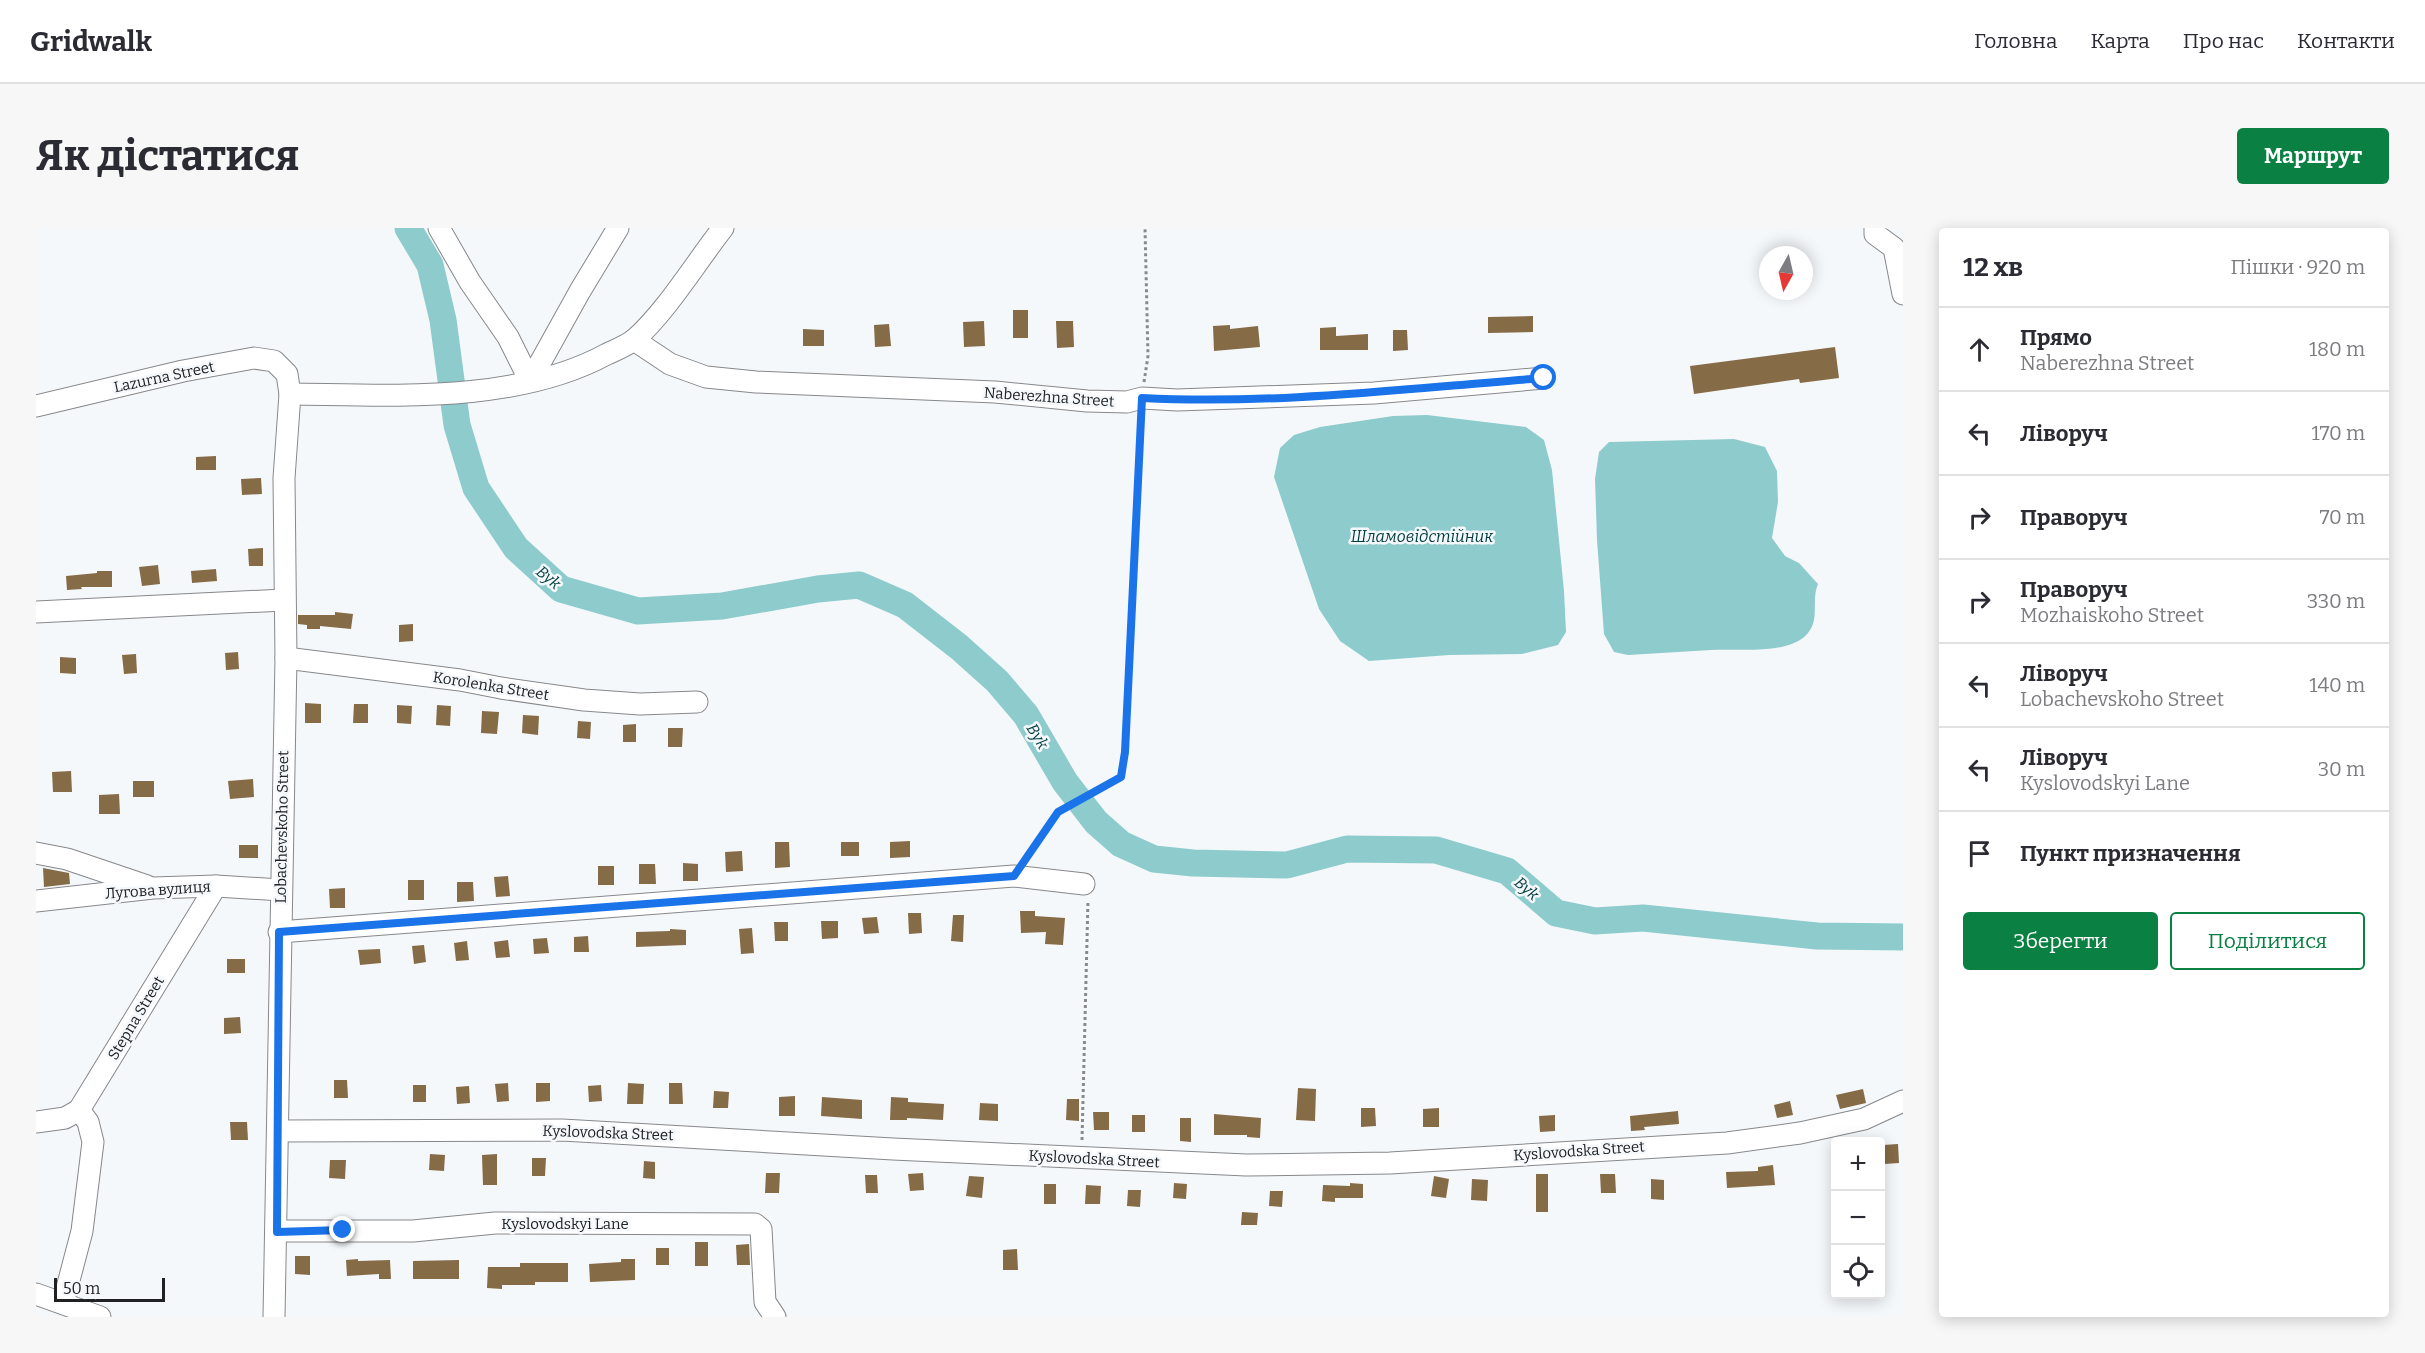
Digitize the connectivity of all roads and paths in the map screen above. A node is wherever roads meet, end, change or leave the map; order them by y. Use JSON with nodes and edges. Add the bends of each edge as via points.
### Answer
{"nodes":[{"id":1,"x":439,"y":228,"type":"edge"},
{"id":2,"x":618,"y":228,"type":"edge"},
{"id":3,"x":723,"y":228,"type":"edge"},
{"id":4,"x":1145,"y":228,"type":"edge"},
{"id":5,"x":1875,"y":228,"type":"edge"},
{"id":6,"x":1903,"y":294,"type":"edge"},
{"id":7,"x":634,"y":340,"type":"junction"},
{"id":8,"x":1544,"y":378,"type":"dead end"},
{"id":9,"x":530,"y":381,"type":"junction"},
{"id":10,"x":289,"y":384,"type":"junction"},
{"id":11,"x":1142,"y":398,"type":"junction"},
{"id":12,"x":36,"y":406,"type":"edge"},
{"id":13,"x":284,"y":600,"type":"junction"},
{"id":14,"x":36,"y":612,"type":"edge"},
{"id":15,"x":285,"y":658,"type":"junction"},
{"id":16,"x":697,"y":702,"type":"dead end"},
{"id":17,"x":36,"y":853,"type":"edge"},
{"id":18,"x":1014,"y":876,"type":"junction"},
{"id":19,"x":1084,"y":884,"type":"joint"},
{"id":20,"x":216,"y":886,"type":"junction"},
{"id":21,"x":153,"y":888,"type":"junction"},
{"id":22,"x":281,"y":890,"type":"junction"},
{"id":23,"x":36,"y":901,"type":"edge"},
{"id":24,"x":279,"y":932,"type":"junction"},
{"id":25,"x":1903,"y":1101,"type":"edge"},
{"id":26,"x":79,"y":1110,"type":"junction"},
{"id":27,"x":36,"y":1122,"type":"edge"},
{"id":28,"x":278,"y":1131,"type":"junction"},
{"id":29,"x":1082,"y":1158,"type":"junction"},
{"id":30,"x":277,"y":1232,"type":"junction"},
{"id":31,"x":36,"y":1294,"type":"edge"},
{"id":32,"x":63,"y":1303,"type":"junction"},
{"id":33,"x":100,"y":1317,"type":"edge"},
{"id":34,"x":273,"y":1317,"type":"edge"},
{"id":35,"x":775,"y":1317,"type":"edge"}],
"edges":[{"from":1,"to":9,"type":"street","via":[[508,337]]},
{"from":2,"to":9,"type":"street"},
{"from":3,"to":7,"type":"street"},
{"from":4,"to":11,"type":"path","via":[[1148,356]]},
{"from":5,"to":6,"type":"street","via":[[1875,234],[1894,248]]},
{"from":7,"to":9,"type":"street","via":[[556,377]]},
{"from":7,"to":11,"type":"street","name":"Naberezhna Street","via":[[670,364],[706,377],[995,392],[1087,401],[1127,402]]},
{"from":8,"to":11,"type":"street","name":"Naberezhna Street","via":[[1351,394]]},
{"from":9,"to":10,"type":"street","via":[[481,391],[418,396]]},
{"from":10,"to":12,"type":"street","name":"Lazurna Street","via":[[274,360],[254,358]]},
{"from":10,"to":13,"type":"street","name":"Lobachevskoho Street"},
{"from":11,"to":18,"type":"path","via":[[1121,777],[1058,812]]},
{"from":13,"to":14,"type":"street"},
{"from":13,"to":15,"type":"street","name":"Lobachevskoho Street"},
{"from":15,"to":16,"type":"street","name":"Korolenka Street","via":[[584,700],[640,704]]},
{"from":15,"to":22,"type":"street","name":"Lobachevskoho Street"},
{"from":17,"to":21,"type":"street"},
{"from":18,"to":19,"type":"street"},
{"from":18,"to":24,"type":"street"},
{"from":19,"to":29,"type":"path","via":[[1088,921]]},
{"from":20,"to":21,"type":"street","name":"Лугова вулиця"},
{"from":20,"to":22,"type":"street","name":"Лугова вулиця"},
{"from":20,"to":26,"type":"street","name":"Stepna Street"},
{"from":21,"to":23,"type":"street","name":"Лугова вулиця"},
{"from":22,"to":24,"type":"street","name":"Lobachevskoho Street"},
{"from":24,"to":28,"type":"street","name":"Lobachevskoho Street"},
{"from":25,"to":29,"type":"street","name":"Kyslovodska Street","via":[[1864,1119],[1727,1143],[1390,1163],[1246,1165]]},
{"from":26,"to":27,"type":"street","via":[[64,1118]]},
{"from":26,"to":32,"type":"street","via":[[88,1122],[93,1142],[82,1231]]},
{"from":28,"to":29,"type":"street","name":"Kyslovodska Street","via":[[562,1130]]},
{"from":28,"to":30,"type":"street","name":"Lobachevskoho Street"},
{"from":30,"to":34,"type":"street","name":"Lobachevskoho Street"},
{"from":30,"to":35,"type":"street","name":"Kyslovodskyi Lane","via":[[413,1231],[495,1224],[755,1224],[761,1229],[763,1241],[765,1302]]},
{"from":31,"to":32,"type":"street"},
{"from":32,"to":33,"type":"street"}]}
